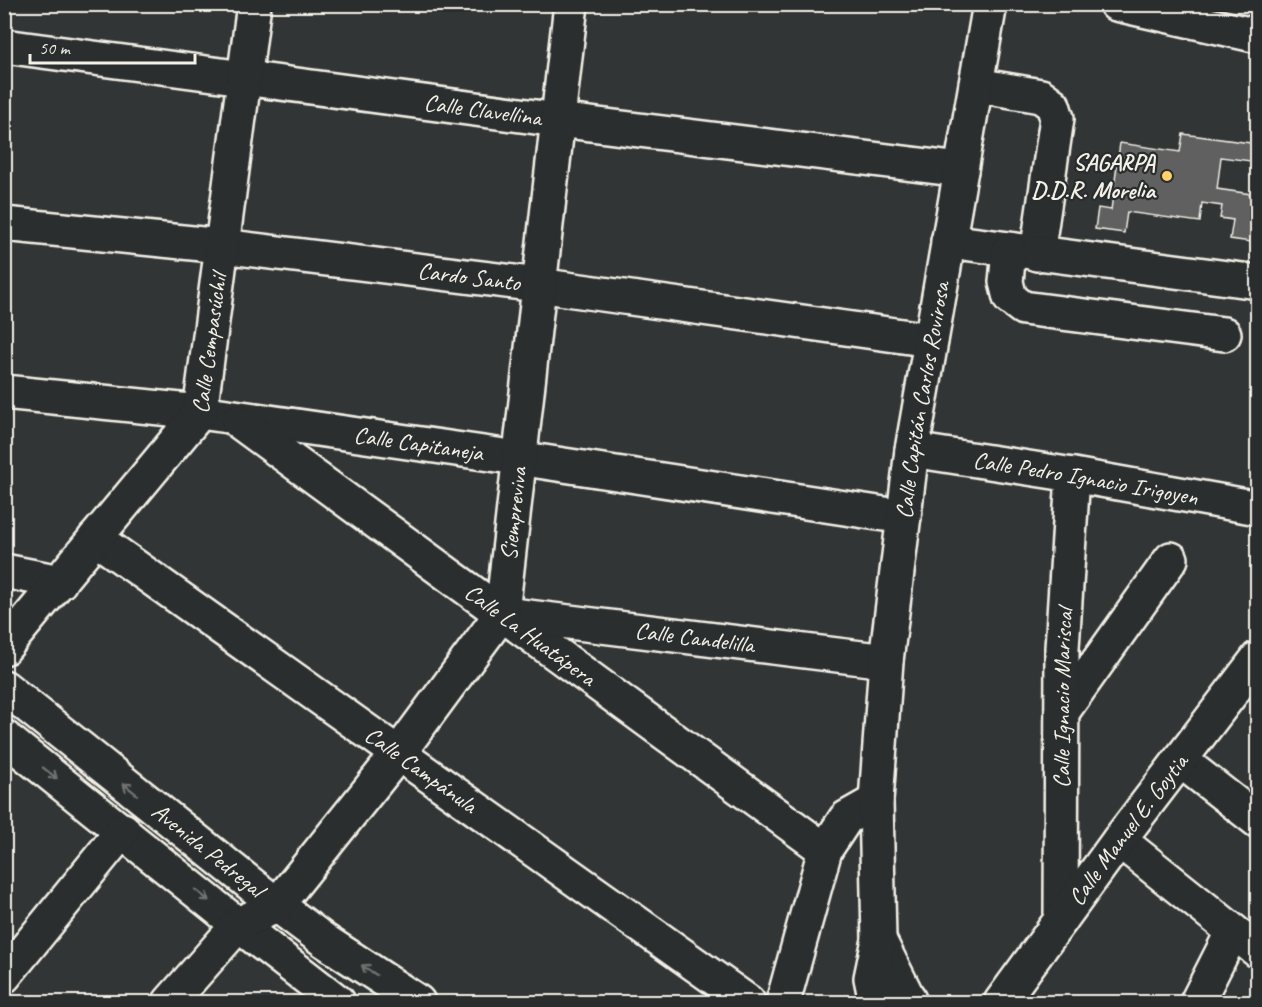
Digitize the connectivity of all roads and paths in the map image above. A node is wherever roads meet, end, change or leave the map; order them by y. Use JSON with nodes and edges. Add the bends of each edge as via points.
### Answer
{"nodes":[{"id":1,"x":254,"y":4,"type":"edge"},
{"id":2,"x":571,"y":4,"type":"edge"},
{"id":3,"x":990,"y":4,"type":"edge"},
{"id":4,"x":1116,"y":4,"type":"edge"},
{"id":5,"x":1190,"y":13,"type":"edge"},
{"id":6,"x":1257,"y":36,"type":"edge"},
{"id":7,"x":4,"y":46,"type":"edge"},
{"id":8,"x":244,"y":78,"type":"junction"},
{"id":9,"x":975,"y":85,"type":"junction"},
{"id":10,"x":558,"y":120,"type":"junction"},
{"id":11,"x":961,"y":170,"type":"junction"},
{"id":12,"x":4,"y":224,"type":"edge"},
{"id":13,"x":948,"y":241,"type":"junction"},
{"id":14,"x":222,"y":246,"type":"junction"},
{"id":15,"x":1023,"y":252,"type":"junction"},
{"id":16,"x":1257,"y":282,"type":"edge"},
{"id":17,"x":538,"y":285,"type":"junction"},
{"id":18,"x":1224,"y":334,"type":"dead end"},
{"id":19,"x":931,"y":340,"type":"junction"},
{"id":20,"x":4,"y":392,"type":"edge"},
{"id":21,"x":200,"y":412,"type":"junction"},
{"id":22,"x":234,"y":418,"type":"junction"},
{"id":23,"x":912,"y":450,"type":"junction"},
{"id":24,"x":518,"y":458,"type":"junction"},
{"id":25,"x":1073,"y":475,"type":"junction"},
{"id":26,"x":1257,"y":508,"type":"edge"},
{"id":27,"x":904,"y":517,"type":"junction"},
{"id":28,"x":95,"y":538,"type":"junction"},
{"id":29,"x":1171,"y":559,"type":"dead end"},
{"id":30,"x":4,"y":571,"type":"edge"},
{"id":31,"x":60,"y":582,"type":"junction"},
{"id":32,"x":502,"y":613,"type":"junction"},
{"id":33,"x":4,"y":648,"type":"edge"},
{"id":34,"x":1257,"y":658,"type":"edge"},
{"id":35,"x":886,"y":662,"type":"junction"},
{"id":36,"x":4,"y":687,"type":"edge"},
{"id":37,"x":1063,"y":711,"type":"junction"},
{"id":38,"x":4,"y":737,"type":"edge"},
{"id":39,"x":399,"y":754,"type":"junction"},
{"id":40,"x":1179,"y":760,"type":"junction"},
{"id":41,"x":876,"y":801,"type":"junction"},
{"id":42,"x":1257,"y":821,"type":"edge"},
{"id":43,"x":123,"y":830,"type":"junction"},
{"id":44,"x":1119,"y":840,"type":"junction"},
{"id":45,"x":825,"y":850,"type":"junction"},
{"id":46,"x":277,"y":905,"type":"junction"},
{"id":47,"x":1061,"y":920,"type":"junction"},
{"id":48,"x":238,"y":925,"type":"junction"},
{"id":49,"x":879,"y":940,"type":"junction"},
{"id":50,"x":1251,"y":944,"type":"edge"},
{"id":51,"x":4,"y":976,"type":"edge"},
{"id":52,"x":873,"y":990,"type":"edge"},
{"id":53,"x":912,"y":1001,"type":"edge"},
{"id":54,"x":170,"y":1002,"type":"edge"},
{"id":55,"x":338,"y":1002,"type":"edge"},
{"id":56,"x":418,"y":1002,"type":"edge"},
{"id":57,"x":748,"y":1002,"type":"edge"},
{"id":58,"x":783,"y":1002,"type":"edge"},
{"id":59,"x":1001,"y":1002,"type":"edge"},
{"id":60,"x":1197,"y":1002,"type":"edge"}],
"edges":[{"from":1,"to":8,"type":"street","name":"Calle Cempasúchil"},
{"from":2,"to":10,"type":"street","name":"Siempreviva"},
{"from":3,"to":9,"type":"street","name":"Calle Capitán Carlos Rovirosa"},
{"from":4,"to":5,"type":"street"},
{"from":5,"to":6,"type":"street"},
{"from":7,"to":8,"type":"street","name":"Calle Clavellina"},
{"from":8,"to":10,"type":"street","name":"Calle Clavellina"},
{"from":8,"to":14,"type":"street","name":"Calle Cempasúchil"},
{"from":9,"to":11,"type":"street","name":"Calle Capitán Carlos Rovirosa"},
{"from":9,"to":15,"type":"street","via":[[1041,96],[1053,105],[1057,118]]},
{"from":10,"to":11,"type":"street","name":"Calle Clavellina"},
{"from":10,"to":17,"type":"street","name":"Siempreviva"},
{"from":11,"to":13,"type":"street","name":"Calle Capitán Carlos Rovirosa"},
{"from":12,"to":14,"type":"street","name":"Cardo Santo"},
{"from":13,"to":15,"type":"street"},
{"from":13,"to":19,"type":"street","name":"Calle Capitán Carlos Rovirosa"},
{"from":14,"to":17,"type":"street","name":"Cardo Santo"},
{"from":14,"to":21,"type":"street","name":"Calle Cempasúchil"},
{"from":15,"to":16,"type":"street"},
{"from":15,"to":18,"type":"street","via":[[1006,282],[1010,298],[1023,308]]},
{"from":17,"to":19,"type":"street","name":"Cardo Santo"},
{"from":17,"to":24,"type":"street","name":"Siempreviva"},
{"from":19,"to":23,"type":"street","name":"Calle Capitán Carlos Rovirosa"},
{"from":20,"to":21,"type":"street","name":"Calle Capitaneja"},
{"from":21,"to":22,"type":"street","name":"Calle Capitaneja"},
{"from":21,"to":28,"type":"street","name":"Calle Cempasúchil"},
{"from":22,"to":24,"type":"street","name":"Calle Capitaneja"},
{"from":22,"to":32,"type":"street","name":"Calle La Huatápera"},
{"from":23,"to":25,"type":"street","name":"Calle Pedro Ignacio Irigoyen"},
{"from":23,"to":27,"type":"street","name":"Calle Capitán Carlos Rovirosa"},
{"from":24,"to":27,"type":"street","name":"Calle Capitaneja"},
{"from":24,"to":32,"type":"street","name":"Siempreviva"},
{"from":25,"to":26,"type":"street","name":"Calle Pedro Ignacio Irigoyen"},
{"from":25,"to":37,"type":"street","name":"Calle Ignacio Mariscal","via":[[1062,648]]},
{"from":27,"to":35,"type":"street","name":"Calle Capitán Carlos Rovirosa"},
{"from":28,"to":31,"type":"street","name":"Calle Cempasúchil"},
{"from":28,"to":39,"type":"street","name":"Calle Campánula"},
{"from":29,"to":37,"type":"street"},
{"from":30,"to":31,"type":"street"},
{"from":31,"to":33,"type":"street","name":"Calle Cempasúchil"},
{"from":32,"to":35,"type":"street","name":"Calle Candelilla"},
{"from":32,"to":39,"type":"street"},
{"from":32,"to":45,"type":"street","name":"Calle La Huatápera"},
{"from":34,"to":40,"type":"street","name":"Calle Manuel E. Goytia"},
{"from":35,"to":41,"type":"street","name":"Calle Capitán Carlos Rovirosa"},
{"from":46,"to":36,"type":"street","name":"Avenida Pedregal","one_way":true},
{"from":37,"to":47,"type":"street","name":"Calle Ignacio Mariscal"},
{"from":38,"to":43,"type":"street","name":"Avenida Pedregal","one_way":true},
{"from":39,"to":46,"type":"street"},
{"from":39,"to":57,"type":"street","name":"Calle Campánula"},
{"from":40,"to":42,"type":"street"},
{"from":40,"to":44,"type":"street","name":"Calle Manuel E. Goytia"},
{"from":41,"to":45,"type":"street","via":[[846,818]]},
{"from":41,"to":49,"type":"street","name":"Calle Capitán Carlos Rovirosa"},
{"from":43,"to":48,"type":"street","name":"Avenida Pedregal","one_way":true},
{"from":43,"to":51,"type":"street"},
{"from":44,"to":47,"type":"street","name":"Calle Manuel E. Goytia"},
{"from":44,"to":50,"type":"street"},
{"from":45,"to":58,"type":"street"},
{"from":46,"to":48,"type":"street"},
{"from":56,"to":46,"type":"street","name":"Avenida Pedregal","one_way":true},
{"from":47,"to":59,"type":"street","name":"Calle Manuel E. Goytia"},
{"from":48,"to":54,"type":"street"},
{"from":48,"to":55,"type":"street","name":"Avenida Pedregal"},
{"from":49,"to":52,"type":"street","name":"Calle Capitán Carlos Rovirosa"},
{"from":49,"to":53,"type":"street","name":"Calle Capitán Carlos Rovirosa"},
{"from":50,"to":60,"type":"street"},
{"from":52,"to":53,"type":"street"}]}
